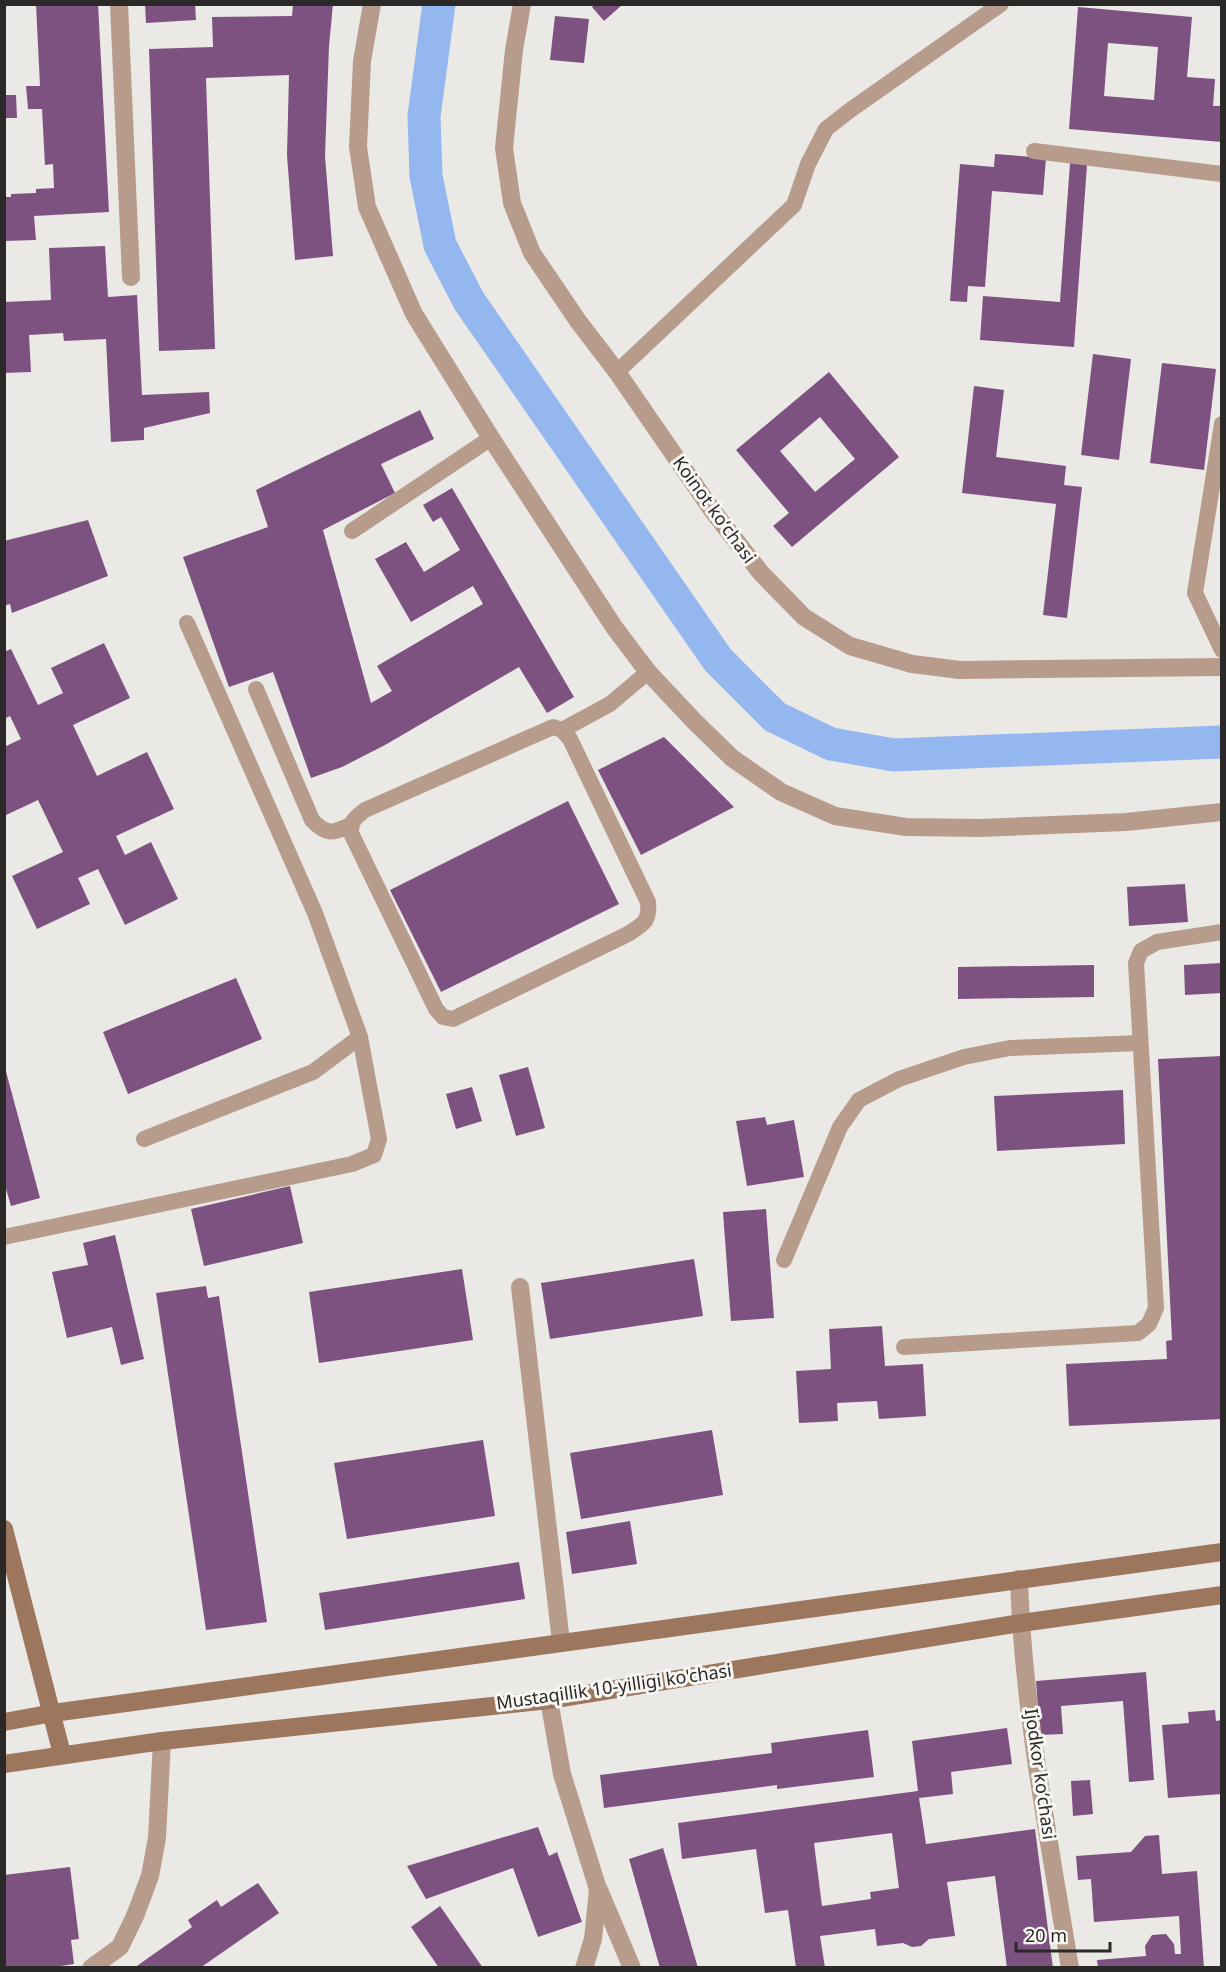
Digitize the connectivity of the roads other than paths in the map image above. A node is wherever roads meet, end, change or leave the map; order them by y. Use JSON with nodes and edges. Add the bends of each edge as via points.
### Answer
{"nodes":[{"id":1,"x":119,"y":4,"type":"edge"},
{"id":2,"x":372,"y":4,"type":"edge"},
{"id":3,"x":522,"y":4,"type":"edge"},
{"id":4,"x":1001,"y":4,"type":"edge"},
{"id":5,"x":1034,"y":151,"type":"dead end"},
{"id":6,"x":1221,"y":174,"type":"edge"},
{"id":7,"x":131,"y":277,"type":"dead end"},
{"id":8,"x":616,"y":372,"type":"junction"},
{"id":9,"x":1221,"y":424,"type":"edge"},
{"id":10,"x":491,"y":438,"type":"junction"},
{"id":11,"x":352,"y":531,"type":"dead end"},
{"id":12,"x":187,"y":623,"type":"dead end"},
{"id":13,"x":1221,"y":650,"type":"edge"},
{"id":14,"x":1221,"y":667,"type":"edge"},
{"id":15,"x":648,"y":672,"type":"junction"},
{"id":16,"x":256,"y":689,"type":"dead end"},
{"id":17,"x":562,"y":730,"type":"junction"},
{"id":18,"x":1221,"y":812,"type":"edge"},
{"id":19,"x":351,"y":825,"type":"junction"},
{"id":20,"x":1221,"y":932,"type":"edge"},
{"id":21,"x":360,"y":1036,"type":"junction"},
{"id":22,"x":1140,"y":1043,"type":"junction"},
{"id":23,"x":144,"y":1139,"type":"dead end"},
{"id":24,"x":4,"y":1237,"type":"edge"},
{"id":25,"x":784,"y":1260,"type":"dead end"},
{"id":26,"x":520,"y":1287,"type":"dead end"},
{"id":27,"x":904,"y":1347,"type":"dead end"},
{"id":28,"x":4,"y":1529,"type":"edge"},
{"id":29,"x":1221,"y":1552,"type":"edge"},
{"id":30,"x":1019,"y":1580,"type":"junction"},
{"id":31,"x":1221,"y":1595,"type":"edge"},
{"id":32,"x":1021,"y":1623,"type":"junction"},
{"id":33,"x":561,"y":1642,"type":"junction"},
{"id":34,"x":549,"y":1700,"type":"junction"},
{"id":35,"x":53,"y":1713,"type":"junction"},
{"id":36,"x":4,"y":1722,"type":"edge"},
{"id":37,"x":162,"y":1741,"type":"junction"},
{"id":38,"x":62,"y":1754,"type":"junction"},
{"id":39,"x":4,"y":1764,"type":"edge"},
{"id":40,"x":598,"y":1889,"type":"junction"},
{"id":41,"x":91,"y":1968,"type":"edge"},
{"id":42,"x":584,"y":1968,"type":"edge"},
{"id":43,"x":632,"y":1968,"type":"edge"},
{"id":44,"x":1070,"y":1968,"type":"edge"}],
"edges":[{"from":1,"to":7,"type":"street"},
{"from":2,"to":10,"type":"street","via":[[362,61],[358,147],[368,207],[414,314]]},
{"from":3,"to":8,"type":"street","name":"Koinot koʻchasi","via":[[504,148],[512,203],[532,253]]},
{"from":4,"to":8,"type":"lane","via":[[826,129],[808,164],[794,205]]},
{"from":5,"to":6,"type":"lane"},
{"from":8,"to":14,"type":"street","name":"Koinot koʻchasi","via":[[761,573],[804,617],[850,646],[912,664],[960,670]]},
{"from":9,"to":13,"type":"lane","via":[[1195,593]]},
{"from":10,"to":11,"type":"lane"},
{"from":10,"to":15,"type":"street","via":[[614,627]]},
{"from":12,"to":21,"type":"lane","via":[[315,913]]},
{"from":15,"to":17,"type":"lane","via":[[610,704]]},
{"from":15,"to":18,"type":"street","via":[[732,758],[781,792],[834,816],[906,827],[982,828],[1126,822]]},
{"from":16,"to":19,"type":"lane","via":[[312,820],[321,830],[333,832]]},
{"from":17,"to":19,"type":"lane","via":[[553,727],[365,810]]},
{"from":17,"to":19,"type":"lane","via":[[582,763],[648,902],[650,915],[628,934],[453,1019],[443,1017],[436,1009],[351,833]]},
{"from":20,"to":22,"type":"lane","via":[[1157,942],[1141,951],[1136,963]]},
{"from":21,"to":23,"type":"lane","via":[[313,1072]]},
{"from":21,"to":24,"type":"lane","via":[[379,1139],[374,1155],[352,1164]]},
{"from":22,"to":25,"type":"lane","via":[[1010,1048],[964,1057],[899,1079],[860,1100],[840,1128]]},
{"from":22,"to":27,"type":"lane","via":[[1156,1308],[1149,1324],[1138,1334]]},
{"from":26,"to":33,"type":"street"},
{"from":28,"to":35,"type":"main road"},
{"from":29,"to":30,"type":"main road"},
{"from":30,"to":32,"type":"street","name":"Ijodkor koʻchasi"},
{"from":30,"to":33,"type":"main road"},
{"from":31,"to":32,"type":"main road","name":"Mustaqillik 10-yilligi ko'chasi"},
{"from":32,"to":34,"type":"main road","name":"Mustaqillik 10-yilligi ko'chasi"},
{"from":32,"to":44,"type":"street","name":"Ijodkor koʻchasi","via":[[1032,1731]]},
{"from":33,"to":35,"type":"main road"},
{"from":34,"to":37,"type":"main road","name":"Mustaqillik 10-yilligi ko'chasi"},
{"from":34,"to":40,"type":"street","via":[[562,1774]]},
{"from":35,"to":36,"type":"main road"},
{"from":35,"to":38,"type":"main road"},
{"from":37,"to":38,"type":"main road","name":"Mustaqillik 10-yilligi ko'chasi"},
{"from":37,"to":41,"type":"street","via":[[157,1839],[150,1876],[120,1947]]},
{"from":38,"to":39,"type":"main road","name":"Mustaqillik 10-yilligi ko'chasi"},
{"from":40,"to":42,"type":"street","via":[[593,1939]]},
{"from":40,"to":43,"type":"street"}]}
